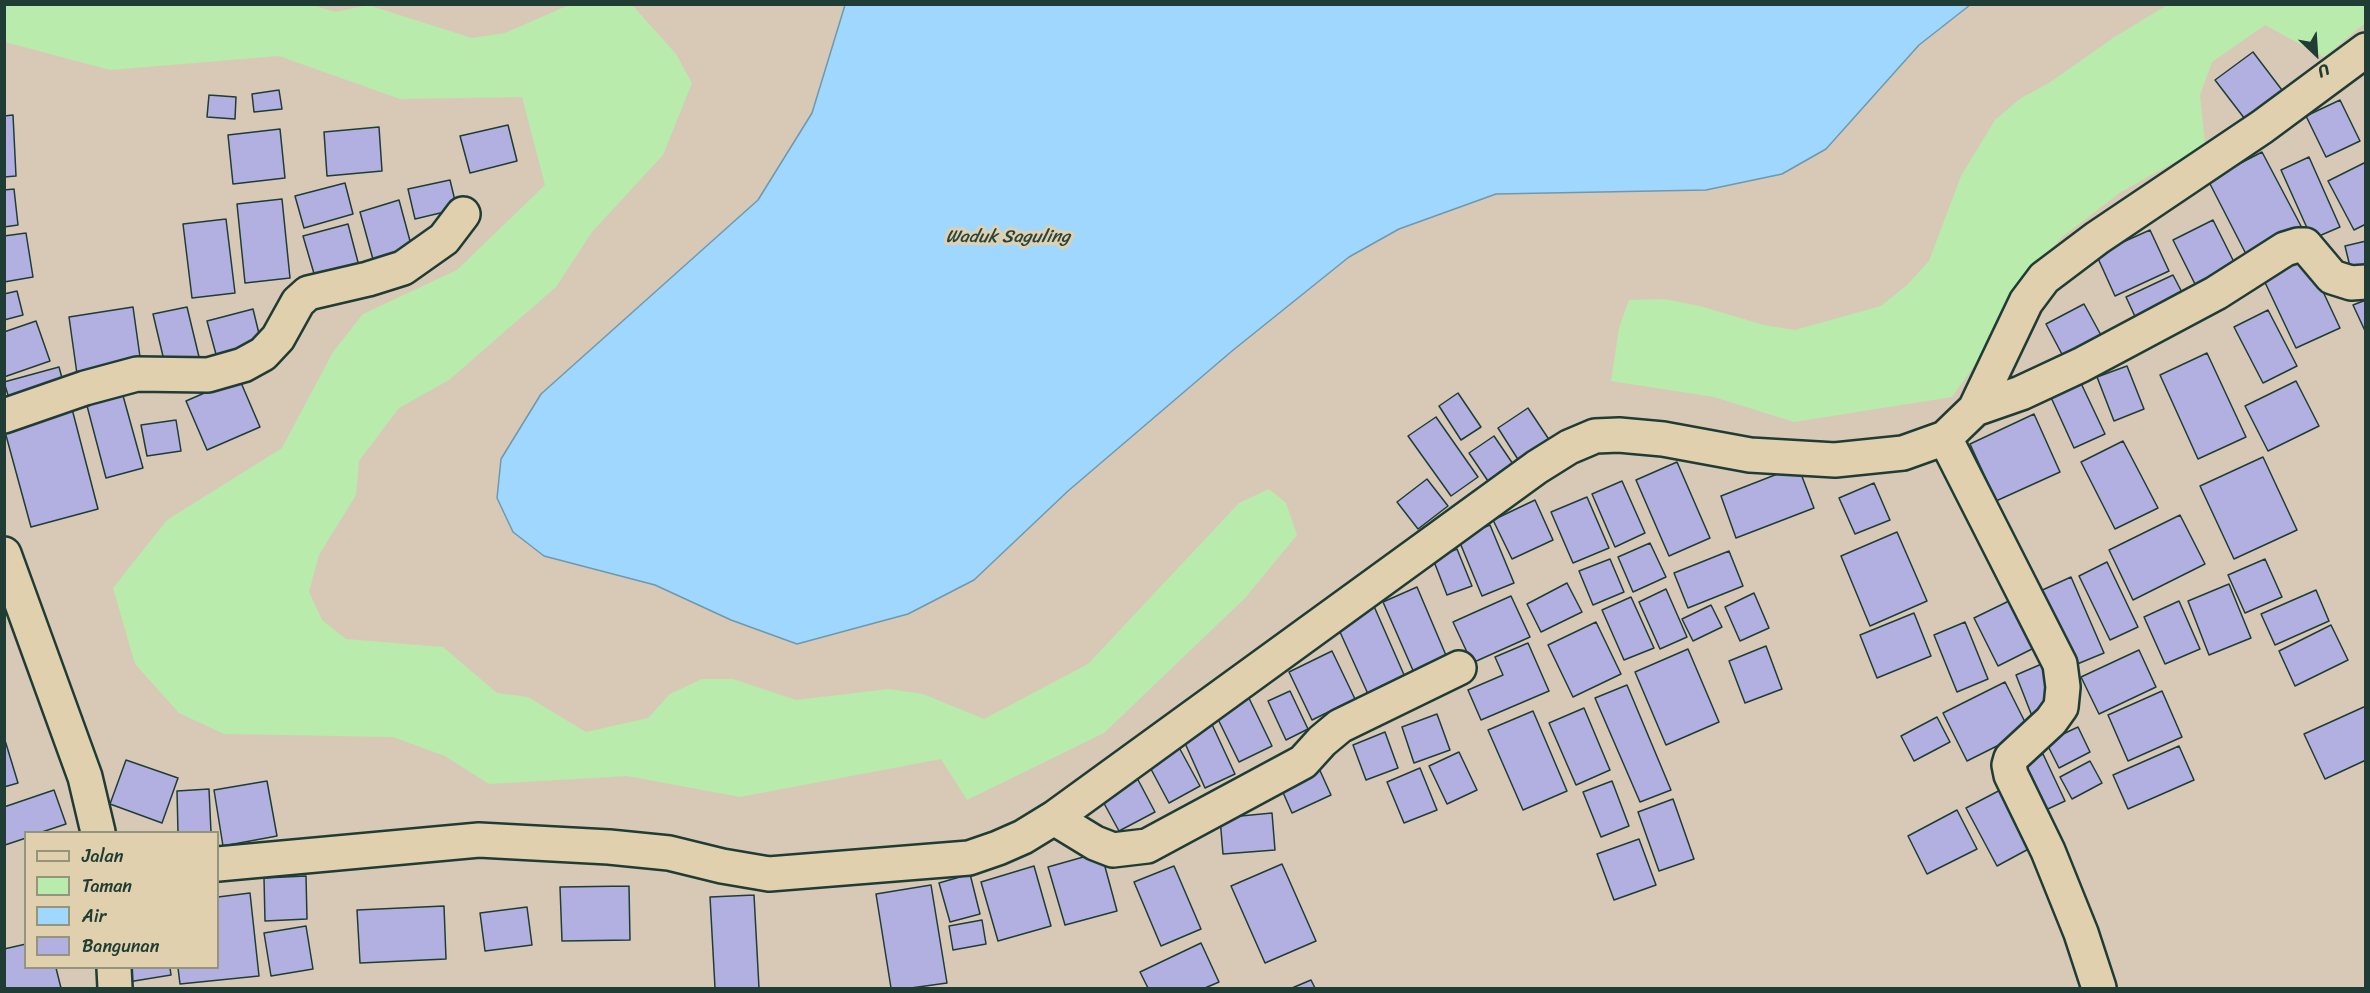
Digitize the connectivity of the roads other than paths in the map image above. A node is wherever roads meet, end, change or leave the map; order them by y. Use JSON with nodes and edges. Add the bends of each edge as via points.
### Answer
{"nodes":[{"id":1,"x":2366,"y":50,"type":"edge"},
{"id":2,"x":463,"y":214,"type":"dead end"},
{"id":3,"x":2366,"y":282,"type":"edge"},
{"id":4,"x":1975,"y":409,"type":"junction"},
{"id":5,"x":4,"y":416,"type":"edge"},
{"id":6,"x":1945,"y":438,"type":"junction"},
{"id":7,"x":4,"y":554,"type":"edge"},
{"id":8,"x":1459,"y":668,"type":"dead end"},
{"id":9,"x":1054,"y":818,"type":"junction"},
{"id":10,"x":98,"y":831,"type":"edge"},
{"id":11,"x":219,"y":864,"type":"edge"},
{"id":12,"x":114,"y":969,"type":"edge"},
{"id":13,"x":115,"y":988,"type":"edge"},
{"id":14,"x":2099,"y":988,"type":"edge"}],
"edges":[{"from":1,"to":4,"type":"street","via":[[2271,121],[2106,231],[2044,278],[2026,302]]},
{"from":2,"to":5,"type":"street","via":[[444,239],[403,267],[309,293],[298,302],[278,338],[263,354],[243,365],[208,375],[137,374]]},
{"from":3,"to":4,"type":"street","via":[[2350,283],[2332,277],[2305,245],[2298,244],[2102,355],[2021,393]]},
{"from":4,"to":6,"type":"street"},
{"from":6,"to":9,"type":"street","via":[[1903,453],[1835,460],[1750,455],[1619,435],[1595,436],[1569,447],[1536,467]]},
{"from":6,"to":14,"type":"street","via":[[2060,664],[2061,707],[2011,758],[2009,765],[2049,851]]},
{"from":7,"to":10,"type":"street","via":[[85,777]]},
{"from":8,"to":9,"type":"street","via":[[1340,726],[1303,762],[1147,846],[1113,850]]},
{"from":9,"to":11,"type":"street","via":[[1023,837],[969,858],[769,874],[669,853],[479,840]]},
{"from":12,"to":13,"type":"street"}]}
